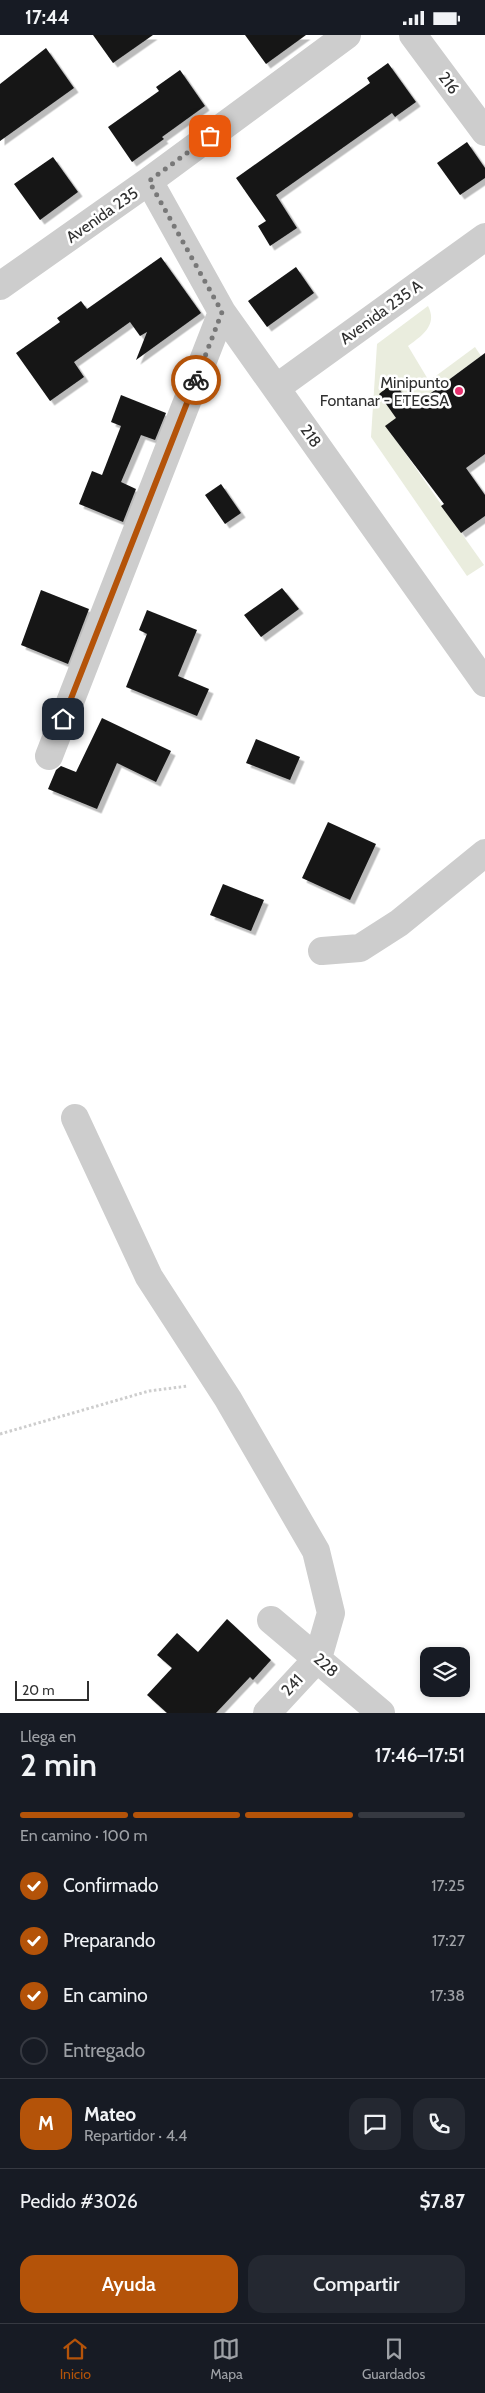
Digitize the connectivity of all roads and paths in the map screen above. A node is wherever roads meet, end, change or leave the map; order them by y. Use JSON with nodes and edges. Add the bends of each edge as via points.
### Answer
{"nodes":[{"id":1,"x":347,"y":35,"type":"edge"},
{"id":2,"x":413,"y":35,"type":"edge"},
{"id":3,"x":485,"y":132,"type":"edge"},
{"id":4,"x":149,"y":181,"type":"junction"},
{"id":5,"x":485,"y":237,"type":"edge"},
{"id":6,"x":0,"y":286,"type":"edge"},
{"id":7,"x":222,"y":312,"type":"junction"},
{"id":8,"x":276,"y":388,"type":"junction"},
{"id":9,"x":485,"y":683,"type":"edge"},
{"id":10,"x":49,"y":756,"type":"dead end"},
{"id":11,"x":485,"y":853,"type":"edge"},
{"id":12,"x":322,"y":951,"type":"dead end"},
{"id":13,"x":75,"y":1118,"type":"dead end"},
{"id":14,"x":216,"y":1382,"type":"junction"},
{"id":15,"x":0,"y":1434,"type":"edge"},
{"id":16,"x":271,"y":1620,"type":"dead end"},
{"id":17,"x":318,"y":1658,"type":"junction"},
{"id":18,"x":267,"y":1713,"type":"edge"},
{"id":19,"x":381,"y":1713,"type":"edge"}],
"edges":[{"from":1,"to":4,"type":"street","name":"Avenida 235"},
{"from":2,"to":3,"type":"street","name":"216"},
{"from":4,"to":6,"type":"street","name":"Avenida 235"},
{"from":4,"to":7,"type":"street","name":"218"},
{"from":5,"to":8,"type":"street","name":"Avenida 235 A"},
{"from":7,"to":8,"type":"street","name":"218"},
{"from":7,"to":10,"type":"street"},
{"from":8,"to":9,"type":"street","name":"218"},
{"from":11,"to":12,"type":"street","via":[[399,923],[360,948]]},
{"from":13,"to":14,"type":"street","via":[[148,1277]]},
{"from":14,"to":15,"type":"path","via":[[148,1391]]},
{"from":14,"to":17,"type":"street","via":[[316,1551],[331,1613]]},
{"from":16,"to":17,"type":"street","name":"228"},
{"from":17,"to":18,"type":"street","name":"241"},
{"from":17,"to":19,"type":"street","name":"228"}]}
